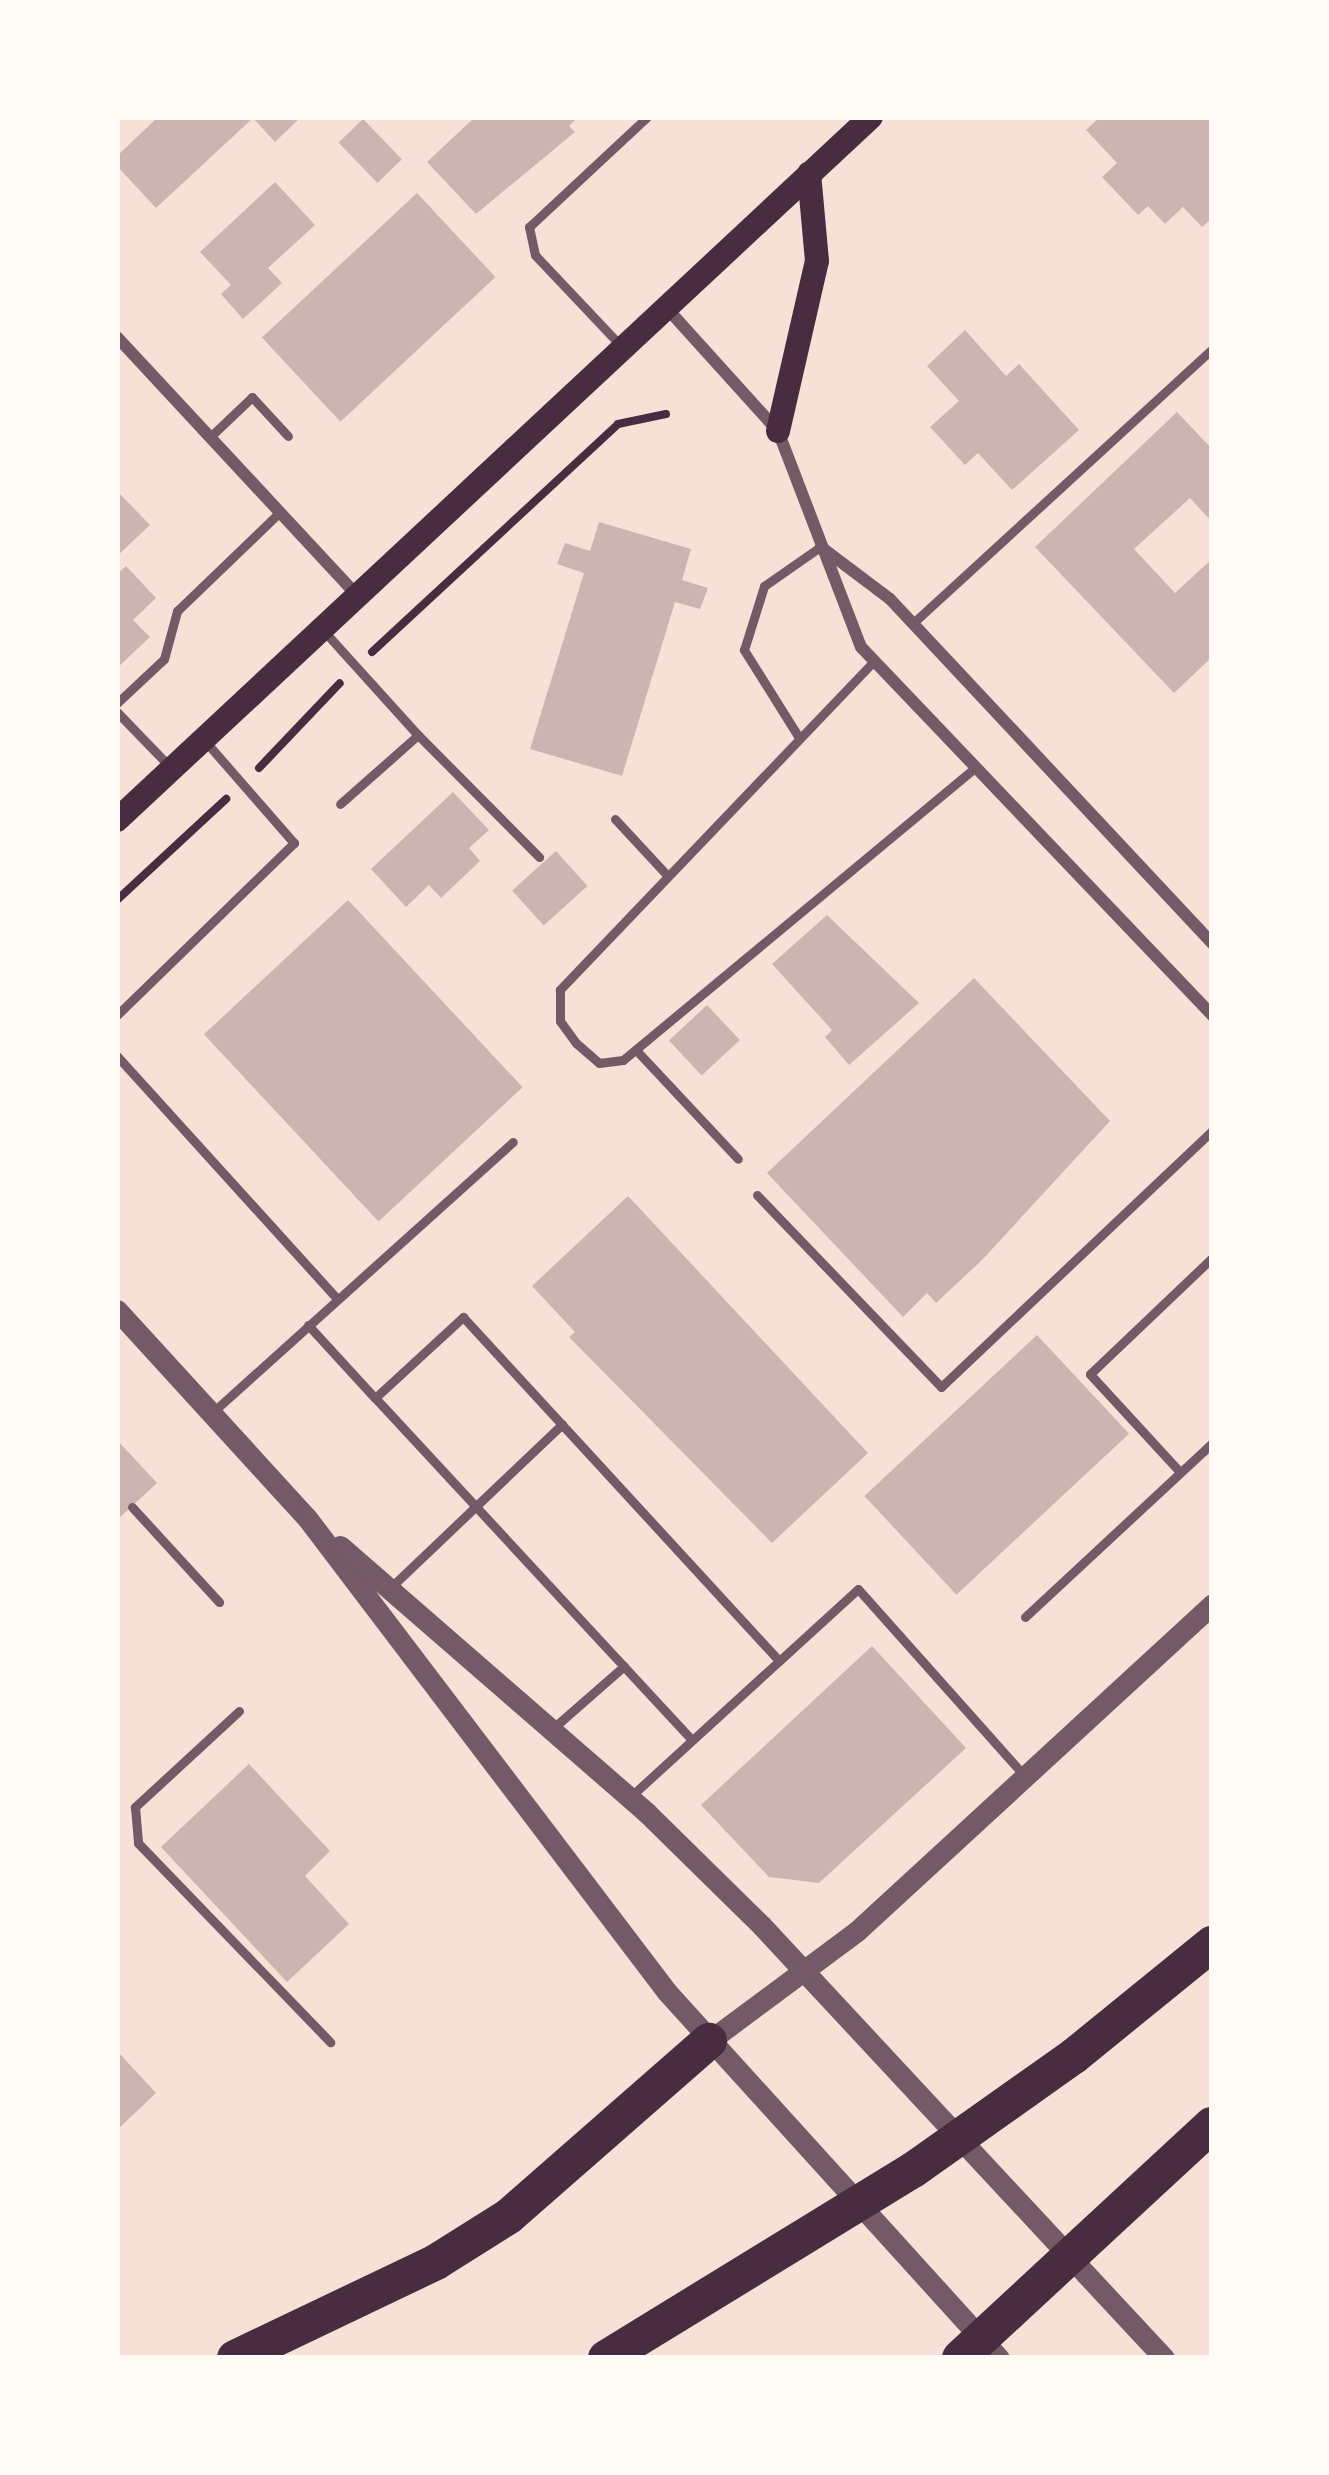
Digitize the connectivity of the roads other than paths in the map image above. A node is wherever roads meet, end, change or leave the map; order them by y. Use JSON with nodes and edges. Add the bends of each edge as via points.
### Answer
{"nodes":[{"id":1,"x":647,"y":117,"type":"edge"},
{"id":2,"x":872,"y":117,"type":"edge"},
{"id":3,"x":808,"y":173,"type":"junction"},
{"id":4,"x":664,"y":305,"type":"junction"},
{"id":5,"x":117,"y":337,"type":"edge"},
{"id":6,"x":621,"y":346,"type":"junction"},
{"id":7,"x":1210,"y":355,"type":"edge"},
{"id":8,"x":778,"y":431,"type":"junction"},
{"id":9,"x":288,"y":436,"type":"dead end"},
{"id":10,"x":210,"y":437,"type":"junction"},
{"id":11,"x":280,"y":512,"type":"junction"},
{"id":12,"x":820,"y":547,"type":"junction"},
{"id":13,"x":356,"y":593,"type":"junction"},
{"id":14,"x":913,"y":624,"type":"junction"},
{"id":15,"x":321,"y":627,"type":"junction"},
{"id":16,"x":874,"y":661,"type":"junction"},
{"id":17,"x":117,"y":707,"type":"edge"},
{"id":18,"x":418,"y":735,"type":"junction"},
{"id":19,"x":797,"y":736,"type":"junction"},
{"id":20,"x":202,"y":738,"type":"junction"},
{"id":21,"x":976,"y":767,"type":"junction"},
{"id":22,"x":171,"y":769,"type":"junction"},
{"id":23,"x":340,"y":804,"type":"dead end"},
{"id":24,"x":615,"y":819,"type":"dead end"},
{"id":25,"x":117,"y":820,"type":"edge"},
{"id":26,"x":539,"y":857,"type":"dead end"},
{"id":27,"x":666,"y":874,"type":"junction"},
{"id":28,"x":1212,"y":943,"type":"edge"},
{"id":29,"x":117,"y":1015,"type":"edge"},
{"id":30,"x":1212,"y":1016,"type":"edge"},
{"id":31,"x":637,"y":1050,"type":"junction"},
{"id":32,"x":117,"y":1057,"type":"edge"},
{"id":33,"x":1212,"y":1131,"type":"edge"},
{"id":34,"x":513,"y":1142,"type":"dead end"},
{"id":35,"x":738,"y":1159,"type":"dead end"},
{"id":36,"x":757,"y":1195,"type":"dead end"},
{"id":37,"x":1212,"y":1258,"type":"edge"},
{"id":38,"x":337,"y":1299,"type":"junction"},
{"id":39,"x":117,"y":1310,"type":"edge"},
{"id":40,"x":308,"y":1325,"type":"junction"},
{"id":41,"x":375,"y":1398,"type":"junction"},
{"id":42,"x":211,"y":1413,"type":"junction"},
{"id":43,"x":562,"y":1424,"type":"junction"},
{"id":44,"x":1212,"y":1443,"type":"edge"},
{"id":45,"x":1180,"y":1472,"type":"junction"},
{"id":46,"x":473,"y":1504,"type":"junction"},
{"id":47,"x":131,"y":1507,"type":"dead end"},
{"id":48,"x":308,"y":1518,"type":"junction"},
{"id":49,"x":389,"y":1589,"type":"junction"},
{"id":50,"x":219,"y":1601,"type":"dead end"},
{"id":51,"x":1212,"y":1604,"type":"edge"},
{"id":52,"x":1025,"y":1617,"type":"dead end"},
{"id":53,"x":779,"y":1661,"type":"junction"},
{"id":54,"x":624,"y":1666,"type":"junction"},
{"id":55,"x":239,"y":1712,"type":"dead end"},
{"id":56,"x":551,"y":1730,"type":"junction"},
{"id":57,"x":692,"y":1740,"type":"junction"},
{"id":58,"x":1027,"y":1778,"type":"junction"},
{"id":59,"x":629,"y":1798,"type":"junction"},
{"id":60,"x":1212,"y":1944,"type":"edge"},
{"id":61,"x":807,"y":1971,"type":"junction"},
{"id":62,"x":709,"y":2041,"type":"junction"},
{"id":63,"x":330,"y":2042,"type":"dead end"},
{"id":64,"x":1212,"y":2125,"type":"edge"},
{"id":65,"x":235,"y":2358,"type":"edge"},
{"id":66,"x":606,"y":2358,"type":"edge"},
{"id":67,"x":960,"y":2358,"type":"edge"},
{"id":68,"x":999,"y":2358,"type":"edge"},
{"id":69,"x":1164,"y":2358,"type":"edge"}],
"edges":[{"from":1,"to":6,"type":"lane","via":[[530,227],[535,255]]},
{"from":2,"to":3,"type":"main road"},
{"from":3,"to":4,"type":"main road"},
{"from":3,"to":8,"type":"main road","via":[[817,261]]},
{"from":4,"to":6,"type":"main road"},
{"from":4,"to":8,"type":"street"},
{"from":5,"to":10,"type":"street"},
{"from":6,"to":13,"type":"main road"},
{"from":7,"to":14,"type":"lane"},
{"from":8,"to":12,"type":"street"},
{"from":9,"to":10,"type":"lane","via":[[252,397]]},
{"from":10,"to":11,"type":"street"},
{"from":11,"to":13,"type":"street"},
{"from":11,"to":17,"type":"lane","via":[[177,611],[164,659]]},
{"from":12,"to":14,"type":"street"},
{"from":12,"to":16,"type":"street"},
{"from":12,"to":19,"type":"lane","via":[[764,586],[744,650]]},
{"from":13,"to":15,"type":"main road"},
{"from":14,"to":28,"type":"street"},
{"from":15,"to":18,"type":"lane"},
{"from":15,"to":20,"type":"main road"},
{"from":16,"to":19,"type":"lane"},
{"from":16,"to":21,"type":"street"},
{"from":17,"to":22,"type":"lane"},
{"from":18,"to":23,"type":"lane"},
{"from":18,"to":26,"type":"lane"},
{"from":19,"to":27,"type":"lane"},
{"from":20,"to":22,"type":"main road"},
{"from":20,"to":29,"type":"lane","via":[[294,843]]},
{"from":21,"to":30,"type":"street"},
{"from":21,"to":31,"type":"lane"},
{"from":22,"to":25,"type":"main road"},
{"from":24,"to":27,"type":"lane"},
{"from":27,"to":31,"type":"lane","via":[[560,990],[560,1021],[599,1063]]},
{"from":31,"to":35,"type":"lane"},
{"from":32,"to":38,"type":"lane"},
{"from":33,"to":36,"type":"lane","via":[[941,1387]]},
{"from":34,"to":38,"type":"lane"},
{"from":37,"to":45,"type":"lane","via":[[1090,1374]]},
{"from":38,"to":40,"type":"lane"},
{"from":39,"to":42,"type":"street"},
{"from":40,"to":41,"type":"lane"},
{"from":40,"to":42,"type":"lane"},
{"from":41,"to":43,"type":"lane","via":[[463,1316]]},
{"from":41,"to":46,"type":"lane"},
{"from":42,"to":48,"type":"street"},
{"from":43,"to":46,"type":"lane"},
{"from":43,"to":53,"type":"lane"},
{"from":44,"to":45,"type":"lane"},
{"from":45,"to":52,"type":"lane"},
{"from":46,"to":49,"type":"lane"},
{"from":46,"to":54,"type":"lane"},
{"from":47,"to":50,"type":"lane"},
{"from":48,"to":49,"type":"street"},
{"from":48,"to":62,"type":"street","via":[[549,1844]]},
{"from":49,"to":56,"type":"street"},
{"from":51,"to":58,"type":"street"},
{"from":53,"to":57,"type":"lane"},
{"from":53,"to":58,"type":"lane","via":[[858,1589]]},
{"from":54,"to":56,"type":"lane"},
{"from":54,"to":57,"type":"lane"},
{"from":55,"to":63,"type":"lane","via":[[135,1807],[138,1843]]},
{"from":56,"to":59,"type":"street"},
{"from":57,"to":59,"type":"lane"},
{"from":58,"to":61,"type":"street"},
{"from":59,"to":61,"type":"street"},
{"from":60,"to":66,"type":"highway","via":[[1074,2056],[734,2283]]},
{"from":61,"to":62,"type":"street"},
{"from":61,"to":69,"type":"street"},
{"from":62,"to":65,"type":"highway","via":[[509,2216],[436,2262]]},
{"from":62,"to":68,"type":"street"},
{"from":64,"to":67,"type":"highway"}]}
